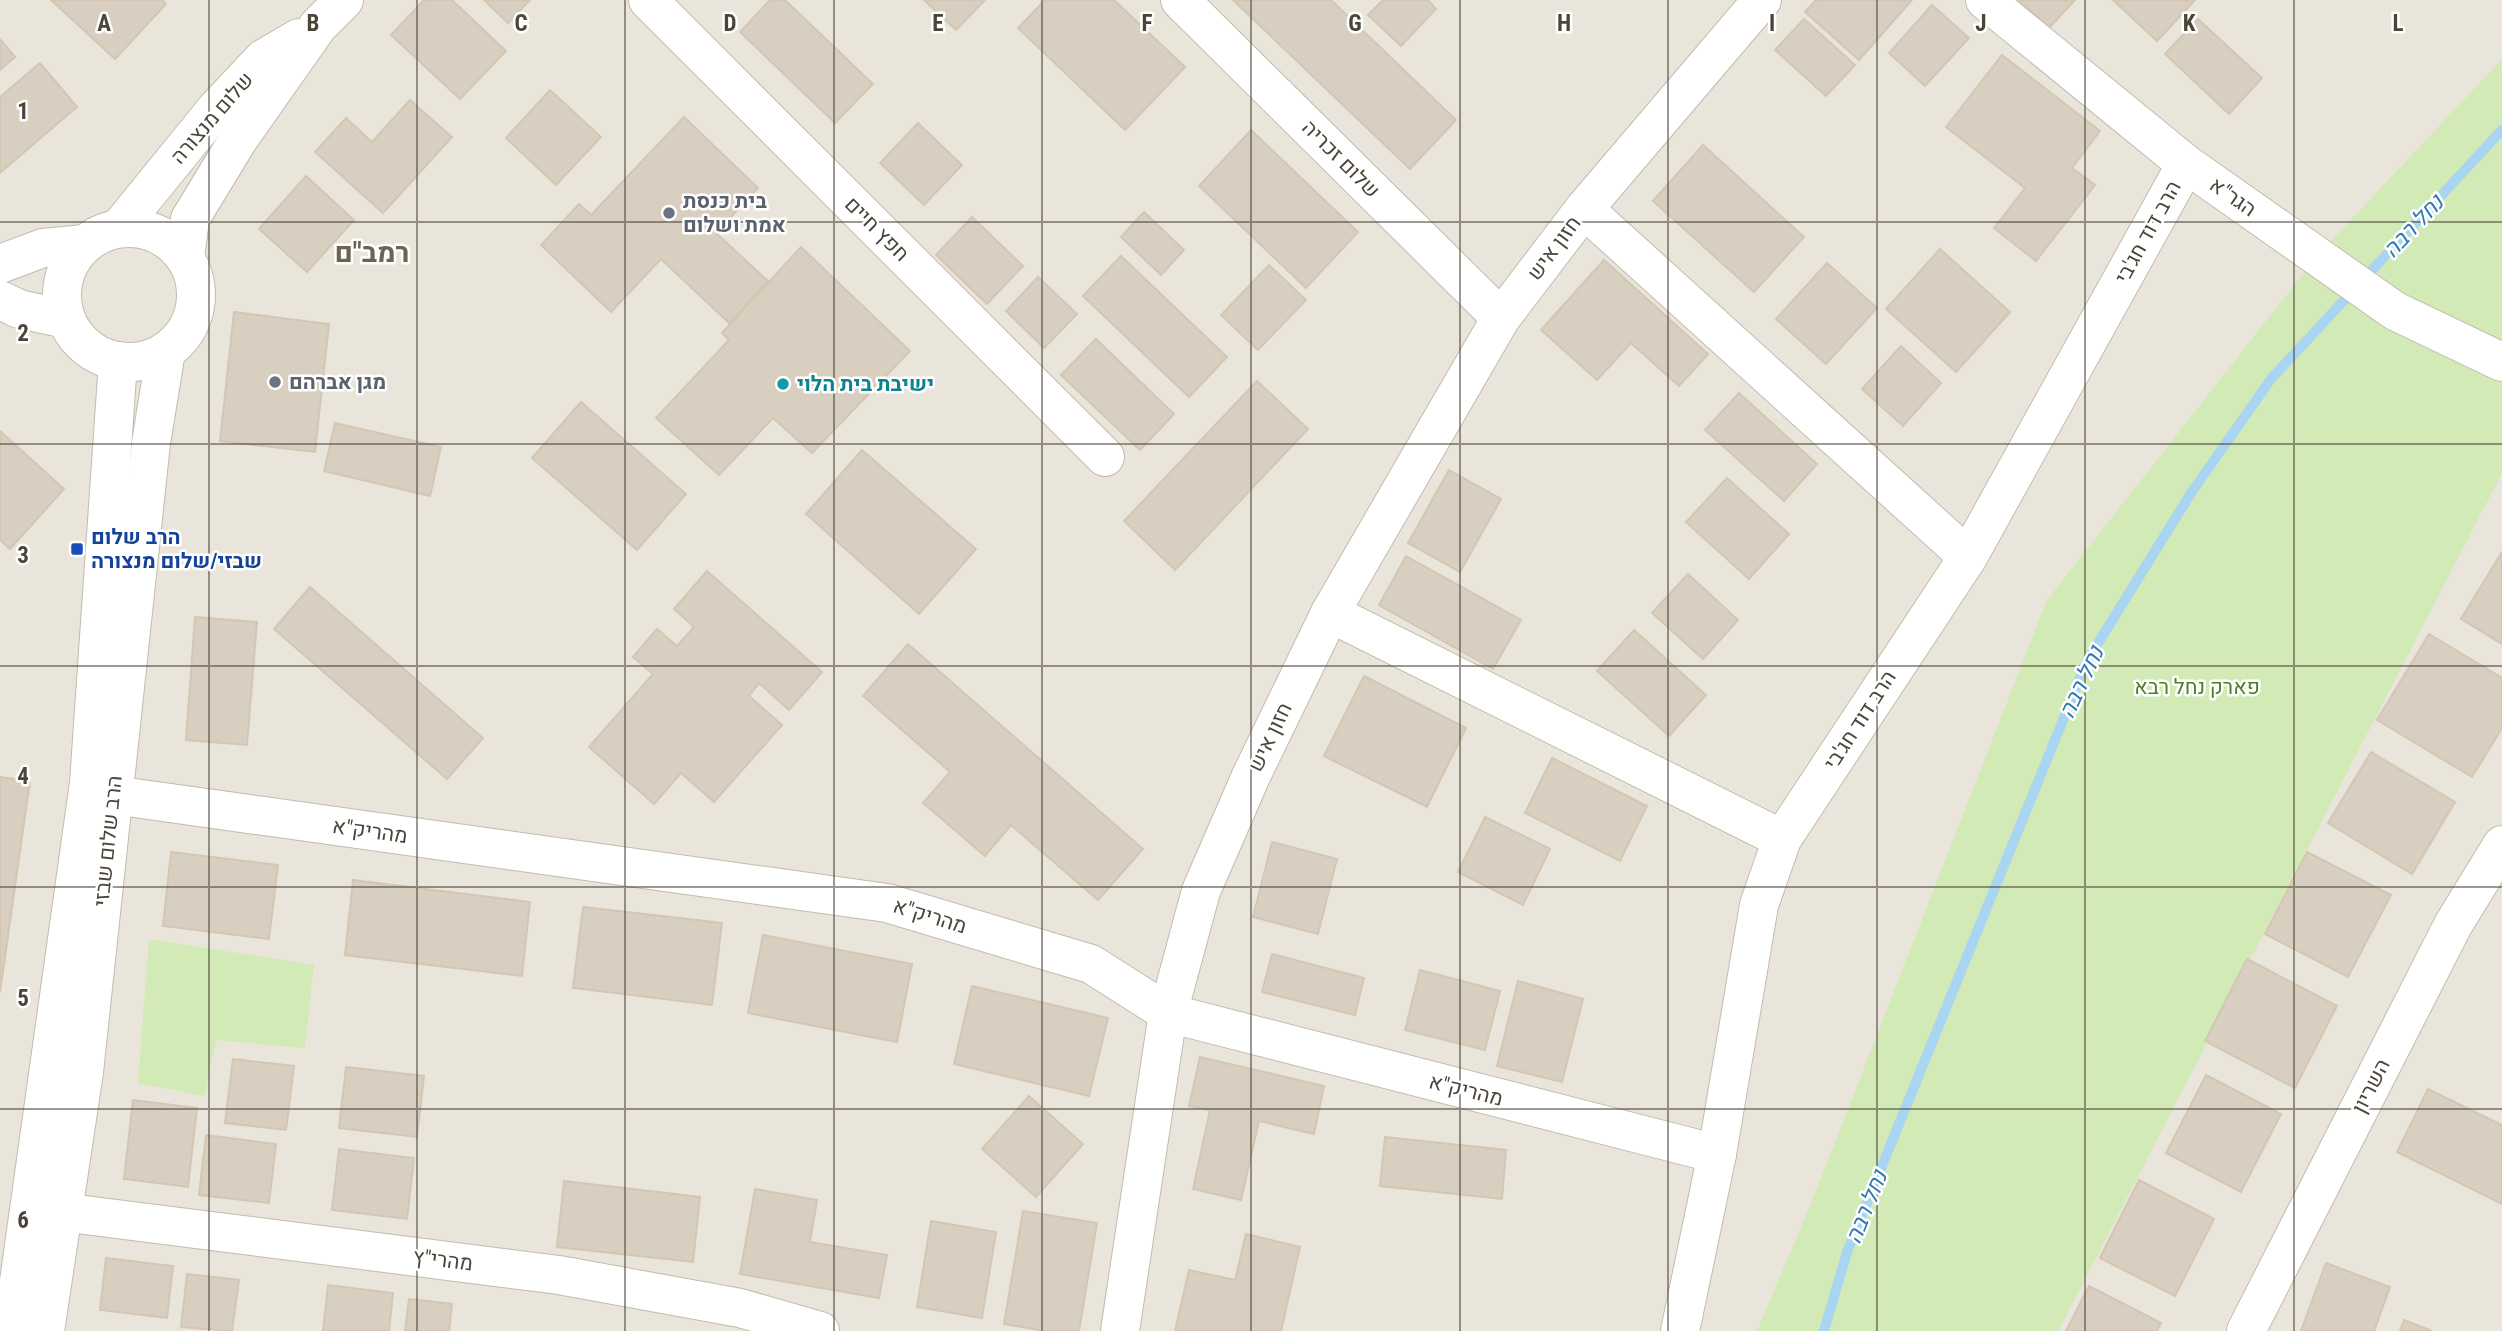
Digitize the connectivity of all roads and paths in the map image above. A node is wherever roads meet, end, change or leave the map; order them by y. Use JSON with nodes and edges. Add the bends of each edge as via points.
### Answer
{"nodes":[{"id":1,"x":648,"y":0,"type":"edge"},
{"id":2,"x":1180,"y":0,"type":"edge"},
{"id":3,"x":1985,"y":0,"type":"edge"},
{"id":4,"x":1753,"y":3,"type":"edge"},
{"id":5,"x":331,"y":13,"type":"edge"},
{"id":6,"x":2186,"y":164,"type":"junction"},
{"id":7,"x":1584,"y":209,"type":"junction"},
{"id":8,"x":120,"y":227,"type":"junction"},
{"id":9,"x":85,"y":244,"type":"junction"},
{"id":10,"x":185,"y":257,"type":"junction"},
{"id":11,"x":0,"y":264,"type":"edge"},
{"id":12,"x":0,"y":300,"type":"edge"},
{"id":13,"x":1501,"y":318,"type":"junction"},
{"id":14,"x":66,"y":320,"type":"junction"},
{"id":15,"x":166,"y":351,"type":"junction"},
{"id":16,"x":118,"y":361,"type":"junction"},
{"id":17,"x":2502,"y":362,"type":"edge"},
{"id":18,"x":1105,"y":457,"type":"dead end"},
{"id":19,"x":1968,"y":557,"type":"junction"},
{"id":20,"x":1330,"y":613,"type":"junction"},
{"id":21,"x":113,"y":795,"type":"junction"},
{"id":22,"x":1782,"y":839,"type":"junction"},
{"id":23,"x":2502,"y":845,"type":"edge"},
{"id":24,"x":1168,"y":1013,"type":"junction"},
{"id":25,"x":1717,"y":1154,"type":"junction"},
{"id":26,"x":61,"y":1212,"type":"junction"},
{"id":27,"x":12,"y":1331,"type":"edge"},
{"id":28,"x":45,"y":1331,"type":"edge"},
{"id":29,"x":820,"y":1331,"type":"edge"},
{"id":30,"x":1120,"y":1331,"type":"edge"},
{"id":31,"x":1680,"y":1331,"type":"edge"},
{"id":32,"x":2246,"y":1331,"type":"edge"}],
"edges":[{"from":1,"to":18,"type":"street","name":"חפץ חיים"},
{"from":2,"to":13,"type":"street","name":"שלום זכריה"},
{"from":3,"to":6,"type":"street","name":"הגר\"א"},
{"from":4,"to":7,"type":"street","name":"חזון איש"},
{"from":5,"to":8,"type":"street","name":"שלום מנצורה","via":[[264,59],[216,109]]},
{"from":5,"to":10,"type":"street","name":"שלום מנצורה","via":[[238,140],[190,219]]},
{"from":6,"to":17,"type":"street","name":"הגר\"א","via":[[2395,311]]},
{"from":6,"to":19,"type":"street","name":"הרב דוד חג'בי"},
{"from":7,"to":13,"type":"street","name":"חזון איש"},
{"from":7,"to":19,"type":"street","name":"חזון איש"},
{"from":8,"to":9,"type":"street","via":[[97,234]]},
{"from":8,"to":10,"type":"street","via":[[145,229],[167,239]]},
{"from":9,"to":11,"type":"street","via":[[43,248]]},
{"from":9,"to":14,"type":"street","via":[[65,271],[61,296]]},
{"from":10,"to":15,"type":"street","via":[[195,285],[193,316]]},
{"from":12,"to":14,"type":"street"},
{"from":13,"to":20,"type":"street","name":"חזון איש"},
{"from":14,"to":16,"type":"street","via":[[90,351]]},
{"from":15,"to":16,"type":"street","via":[[143,360]]},
{"from":15,"to":21,"type":"street","name":"הרב שלום שבזי","via":[[151,443]]},
{"from":16,"to":27,"type":"street","name":"הרב שלום שבזי","via":[[89,783]]},
{"from":19,"to":22,"type":"street","name":"הרב דוד חג'בי"},
{"from":20,"to":22,"type":"street"},
{"from":20,"to":24,"type":"street","name":"חזון איש","via":[[1201,891]]},
{"from":21,"to":24,"type":"street","name":"מהריק\"א","via":[[887,903],[1091,964]]},
{"from":21,"to":26,"type":"street","name":"הרב שלום שבזי","via":[[84,1072]]},
{"from":22,"to":25,"type":"street","name":"הרב דוד חג'בי","via":[[1759,905]]},
{"from":23,"to":32,"type":"street","name":"השריון","via":[[2454,925]]},
{"from":24,"to":25,"type":"street","name":"מהריק\"א"},
{"from":24,"to":30,"type":"street","name":"חזון איש"},
{"from":25,"to":31,"type":"street","name":"הרב דוד חג'בי"},
{"from":26,"to":28,"type":"street","name":"הרב שלום שבזי"},
{"from":26,"to":29,"type":"street","name":"מהרי\"ץ","via":[[559,1275],[740,1308]]}]}
